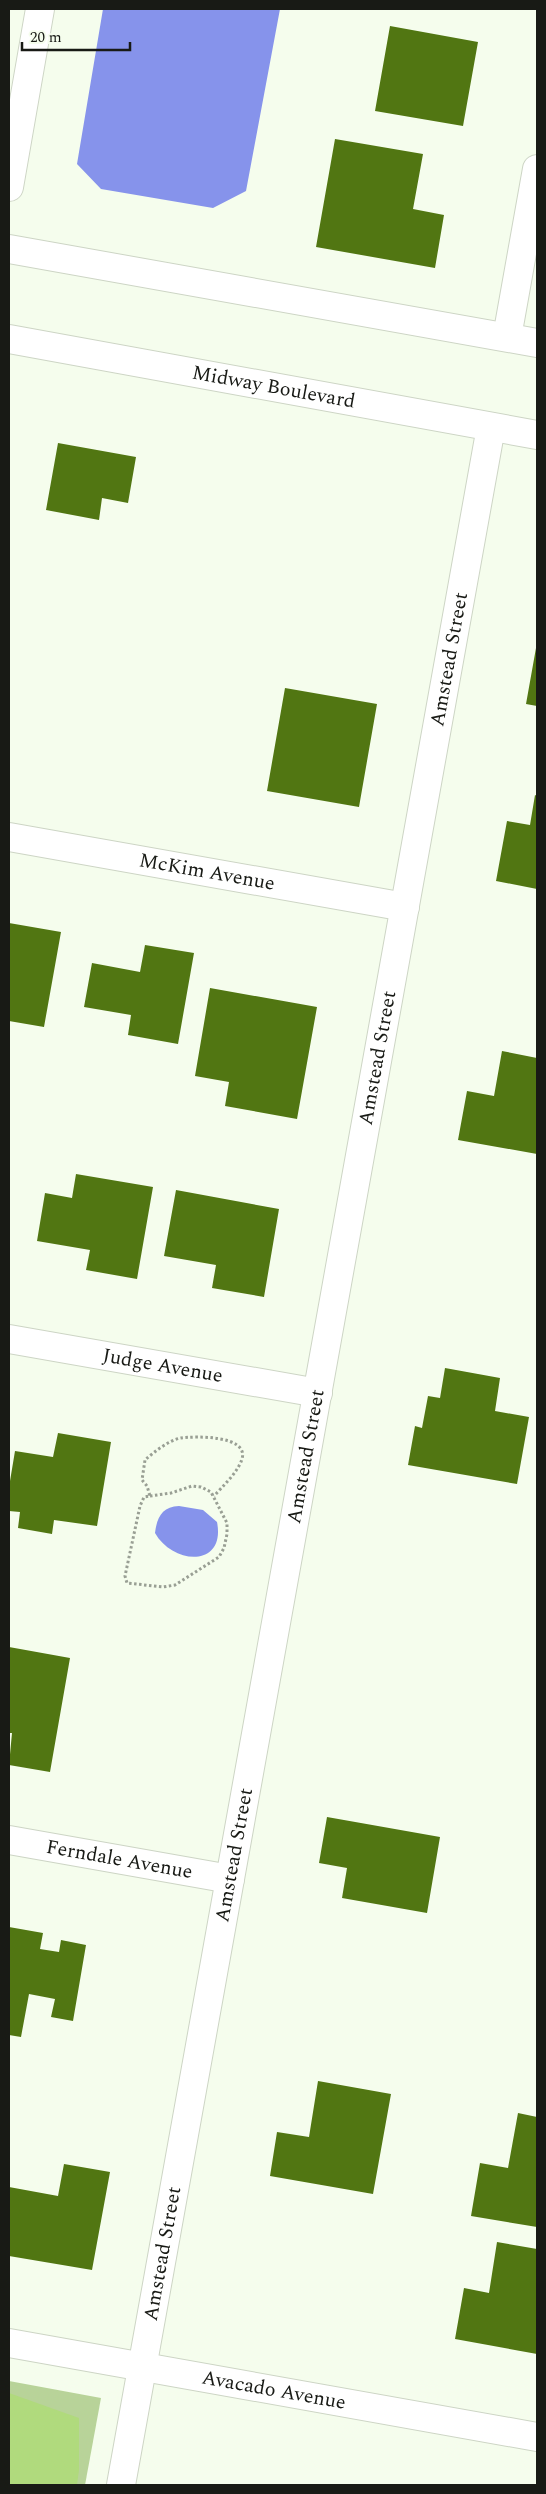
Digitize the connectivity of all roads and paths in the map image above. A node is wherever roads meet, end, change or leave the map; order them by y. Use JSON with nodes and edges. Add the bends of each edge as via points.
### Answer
{"nodes":[{"id":1,"x":40,"y":9,"type":"edge"},
{"id":2,"x":537,"y":169,"type":"edge"},
{"id":3,"x":9,"y":187,"type":"edge"},
{"id":4,"x":9,"y":249,"type":"edge"},
{"id":5,"x":507,"y":338,"type":"junction"},
{"id":6,"x":9,"y":339,"type":"edge"},
{"id":7,"x":537,"y":343,"type":"edge"},
{"id":8,"x":491,"y":427,"type":"junction"},
{"id":9,"x":537,"y":435,"type":"edge"},
{"id":10,"x":9,"y":837,"type":"edge"},
{"id":11,"x":405,"y":907,"type":"junction"},
{"id":12,"x":9,"y":1339,"type":"edge"},
{"id":13,"x":318,"y":1393,"type":"junction"},
{"id":14,"x":150,"y":1496,"type":"junction"},
{"id":15,"x":214,"y":1496,"type":"junction"},
{"id":16,"x":9,"y":1840,"type":"edge"},
{"id":17,"x":230,"y":1880,"type":"junction"},
{"id":18,"x":9,"y":2343,"type":"edge"},
{"id":19,"x":143,"y":2367,"type":"junction"},
{"id":20,"x":537,"y":2437,"type":"edge"},
{"id":21,"x":122,"y":2485,"type":"edge"}],
"edges":[{"from":1,"to":3,"type":"street"},
{"from":2,"to":5,"type":"street"},
{"from":4,"to":5,"type":"street"},
{"from":5,"to":7,"type":"street"},
{"from":6,"to":8,"type":"street","name":"Midway Boulevard"},
{"from":8,"to":9,"type":"street","name":"Midway Boulevard"},
{"from":8,"to":11,"type":"street","name":"Amstead Street"},
{"from":10,"to":11,"type":"street","name":"McKim Avenue"},
{"from":11,"to":13,"type":"street","name":"Amstead Street"},
{"from":12,"to":13,"type":"street","name":"Judge Avenue"},
{"from":13,"to":17,"type":"street","name":"Amstead Street"},
{"from":14,"to":15,"type":"path","via":[[192,1486],[202,1487]]},
{"from":14,"to":15,"type":"path","via":[[142,1480],[142,1472],[145,1460],[152,1453],[180,1438],[222,1438],[237,1444],[243,1451],[242,1460]]},
{"from":14,"to":15,"type":"path","via":[[144,1497],[140,1506],[125,1576],[127,1583],[163,1587],[205,1567],[224,1548],[227,1523]]},
{"from":16,"to":17,"type":"street","name":"Ferndale Avenue"},
{"from":17,"to":19,"type":"street","name":"Amstead Street"},
{"from":18,"to":19,"type":"street","name":"Avacado Avenue"},
{"from":19,"to":20,"type":"street","name":"Avacado Avenue"},
{"from":19,"to":21,"type":"street","name":"Amstead Street"}]}
